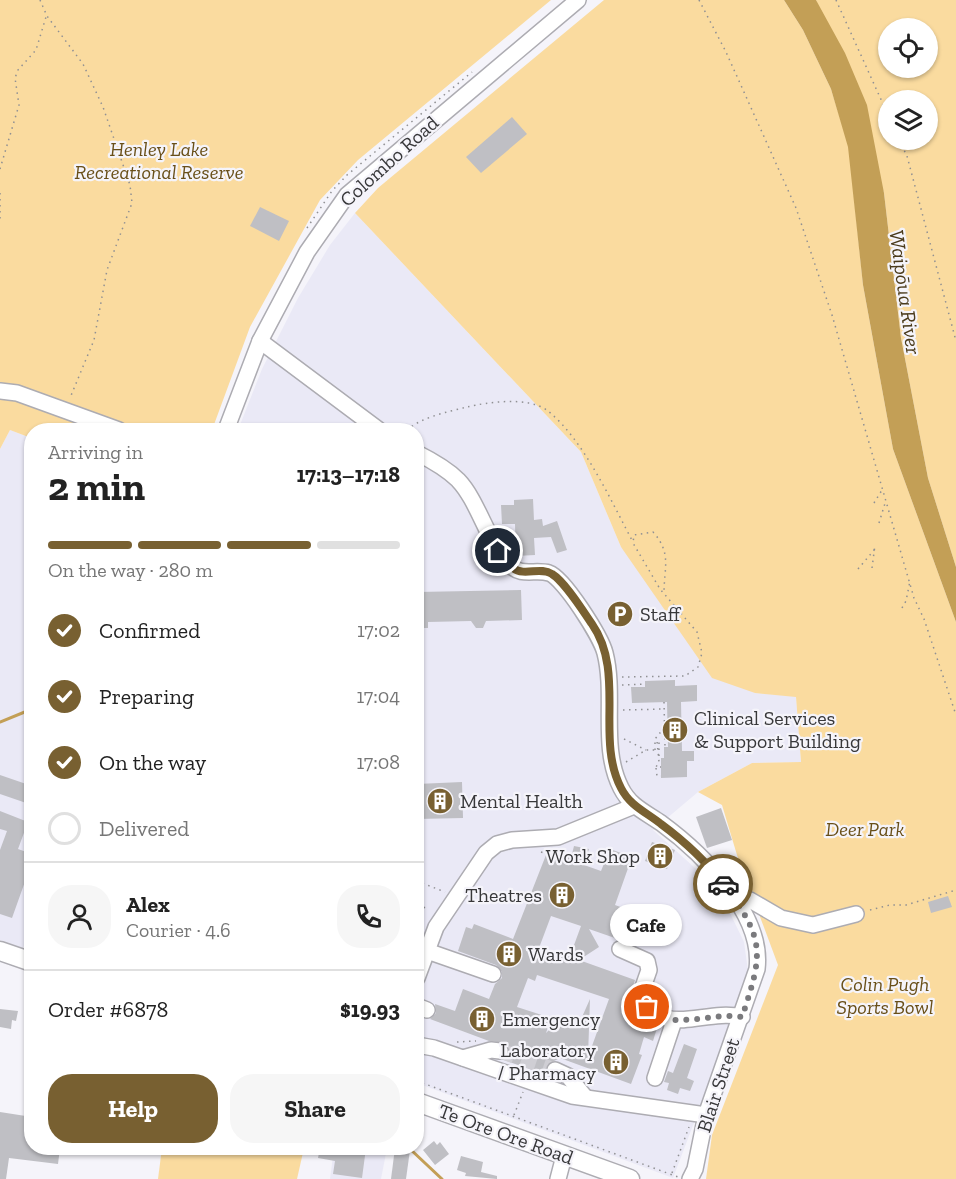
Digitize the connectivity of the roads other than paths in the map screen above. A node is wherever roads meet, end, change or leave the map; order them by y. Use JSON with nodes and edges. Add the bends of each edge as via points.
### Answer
{"nodes":[{"id":1,"x":578,"y":0,"type":"edge"},
{"id":2,"x":260,"y":341,"type":"junction"},
{"id":3,"x":0,"y":391,"type":"edge"},
{"id":4,"x":100,"y":423,"type":"edge"},
{"id":5,"x":229,"y":423,"type":"edge"},
{"id":6,"x":370,"y":423,"type":"edge"},
{"id":7,"x":424,"y":457,"type":"edge"},
{"id":8,"x":634,"y":806,"type":"junction"},
{"id":9,"x":739,"y":904,"type":"junction"},
{"id":10,"x":856,"y":914,"type":"road end"},
{"id":11,"x":620,"y":950,"type":"dead end"},
{"id":12,"x":0,"y":951,"type":"edge"},
{"id":13,"x":427,"y":951,"type":"junction"},
{"id":14,"x":24,"y":957,"type":"edge"},
{"id":15,"x":424,"y":959,"type":"edge"},
{"id":16,"x":493,"y":974,"type":"dead end"},
{"id":17,"x":742,"y":1017,"type":"junction"},
{"id":18,"x":674,"y":1021,"type":"junction"},
{"id":19,"x":424,"y":1047,"type":"edge"},
{"id":20,"x":500,"y":1051,"type":"tunnel mouth"},
{"id":21,"x":463,"y":1058,"type":"junction"},
{"id":22,"x":555,"y":1070,"type":"tunnel mouth"},
{"id":23,"x":655,"y":1078,"type":"dead end"},
{"id":24,"x":585,"y":1097,"type":"junction"},
{"id":25,"x":424,"y":1105,"type":"edge"},
{"id":26,"x":701,"y":1114,"type":"junction"},
{"id":27,"x":564,"y":1156,"type":"junction"},
{"id":28,"x":695,"y":1176,"type":"edge"},
{"id":29,"x":558,"y":1179,"type":"edge"},
{"id":30,"x":630,"y":1179,"type":"edge"}],
"edges":[{"from":1,"to":2,"type":"street","name":"Colombo Road","via":[[347,195],[307,252]]},
{"from":2,"to":5,"type":"street","name":"Colombo Road"},
{"from":2,"to":6,"type":"street"},
{"from":3,"to":4,"type":"street","via":[[17,393]]},
{"from":7,"to":8,"type":"street","via":[[459,481],[498,551],[512,568],[524,573],[552,574],[600,639],[609,682],[613,767],[621,789]]},
{"from":8,"to":9,"type":"street","name":"Blair Street","via":[[661,823],[708,864]]},
{"from":8,"to":13,"type":"street","via":[[558,837],[497,844],[486,853],[436,927]]},
{"from":9,"to":10,"type":"street","via":[[750,900],[781,918],[813,925]]},
{"from":9,"to":17,"type":"street","name":"Blair Street","via":[[755,940],[758,959]]},
{"from":11,"to":18,"type":"street","via":[[647,961],[649,970],[641,993],[647,1007]]},
{"from":12,"to":14,"type":"main road"},
{"from":13,"to":15,"type":"street"},
{"from":13,"to":16,"type":"street"},
{"from":17,"to":18,"type":"street","via":[[726,1014]]},
{"from":17,"to":26,"type":"street","name":"Blair Street"},
{"from":18,"to":23,"type":"street"},
{"from":19,"to":21,"type":"street"},
{"from":20,"to":21,"type":"street"},
{"from":21,"to":24,"type":"street"},
{"from":22,"to":24,"type":"street","via":[[568,1076]]},
{"from":24,"to":26,"type":"street"},
{"from":25,"to":27,"type":"main road","name":"Te Ore Ore Road"},
{"from":26,"to":28,"type":"street","name":"Blair Street"},
{"from":27,"to":29,"type":"street"},
{"from":27,"to":30,"type":"main road","name":"Te Ore Ore Road"}]}
